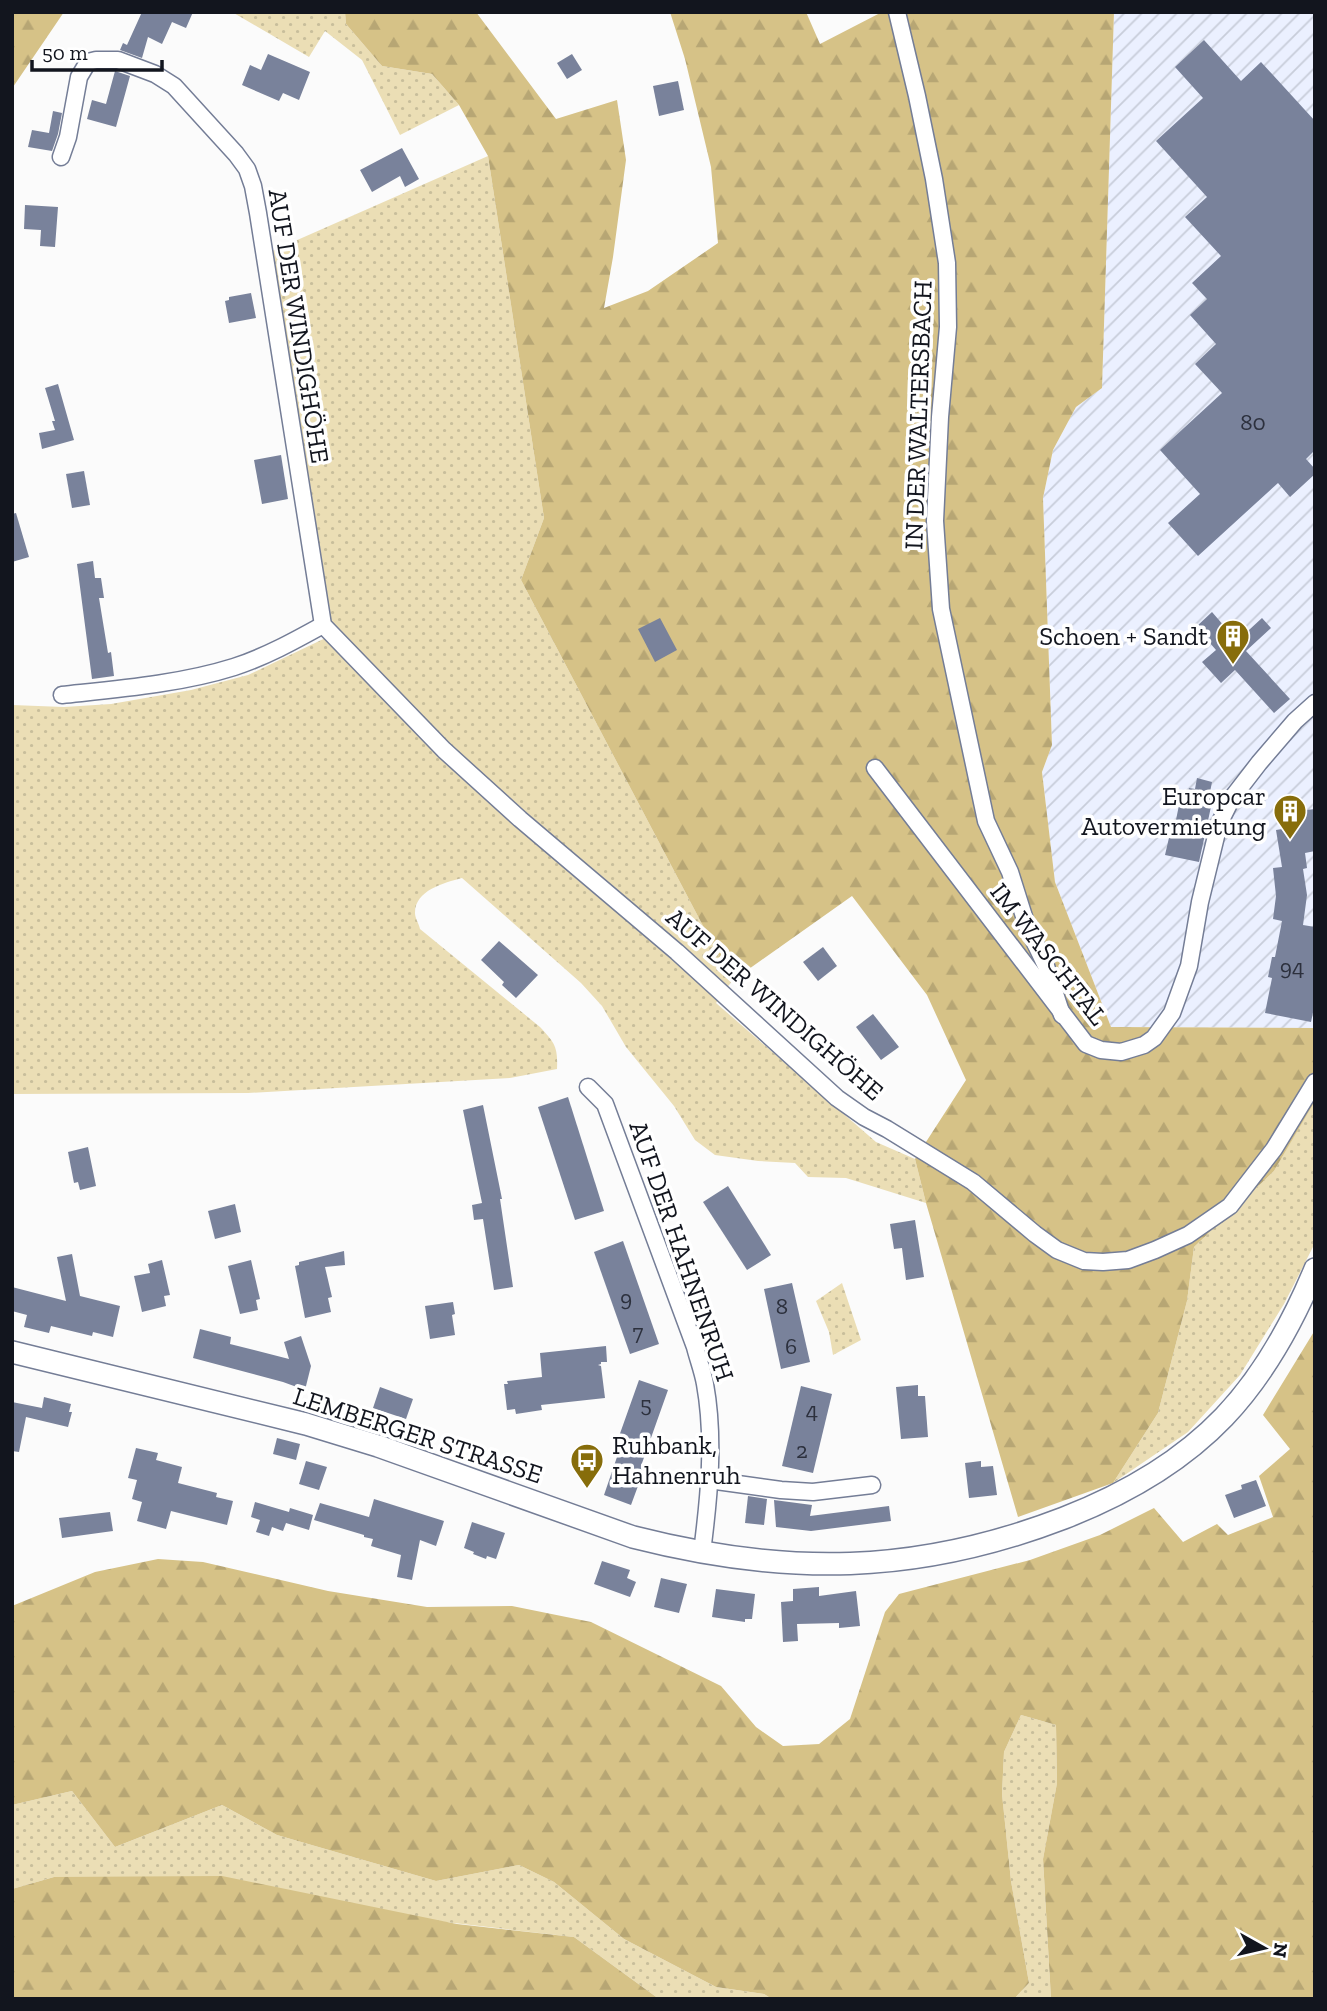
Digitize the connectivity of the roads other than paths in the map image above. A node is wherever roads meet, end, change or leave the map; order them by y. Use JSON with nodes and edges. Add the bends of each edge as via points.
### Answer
{"nodes":[{"id":1,"x":897,"y":12,"type":"edge"},
{"id":2,"x":61,"y":157,"type":"dead end"},
{"id":3,"x":323,"y":625,"type":"junction"},
{"id":4,"x":62,"y":695,"type":"dead end"},
{"id":5,"x":1315,"y":703,"type":"edge"},
{"id":6,"x":874,"y":768,"type":"dead end"},
{"id":7,"x":1062,"y":1015,"type":"junction"},
{"id":8,"x":1315,"y":1082,"type":"edge"},
{"id":9,"x":588,"y":1087,"type":"dead end"},
{"id":10,"x":1315,"y":1269,"type":"edge"},
{"id":11,"x":12,"y":1352,"type":"edge"},
{"id":12,"x":709,"y":1480,"type":"junction"},
{"id":13,"x":872,"y":1485,"type":"dead end"},
{"id":14,"x":702,"y":1552,"type":"junction"}],
"edges":[{"from":1,"to":7,"type":"street","name":"IN DER WALTERSBACH","via":[[934,179],[947,263],[948,327],[935,521],[941,609],[986,821],[1010,872]]},
{"from":2,"to":3,"type":"street","name":"AUF DER WINDIGHÖHE","via":[[79,77],[88,62],[107,59],[166,79],[247,169],[258,213]]},
{"from":3,"to":4,"type":"street","via":[[233,667]]},
{"from":3,"to":8,"type":"street","name":"AUF DER WINDIGHÖHE","via":[[444,750],[837,1098],[973,1182],[1057,1250],[1084,1262],[1128,1260],[1188,1235],[1230,1206],[1274,1149]]},
{"from":5,"to":7,"type":"street","name":"IM WASCHTAL","via":[[1259,763],[1219,824],[1189,966],[1172,1013],[1154,1038],[1121,1052],[1101,1050],[1086,1044]]},
{"from":6,"to":7,"type":"street","name":"IM WASCHTAL"},
{"from":9,"to":12,"type":"street","name":"AUF DER HAHNENRUH","via":[[605,1104],[705,1381]]},
{"from":10,"to":14,"type":"main road","name":"LEMBERGER STRASSE","via":[[1279,1341],[1224,1417],[1162,1469],[1100,1504],[1030,1531],[902,1560],[800,1564]]},
{"from":11,"to":14,"type":"main road","name":"LEMBERGER STRASSE","via":[[306,1424],[633,1537]]},
{"from":12,"to":13,"type":"street","via":[[813,1492]]},
{"from":12,"to":14,"type":"street","name":"AUF DER HAHNENRUH"}]}
